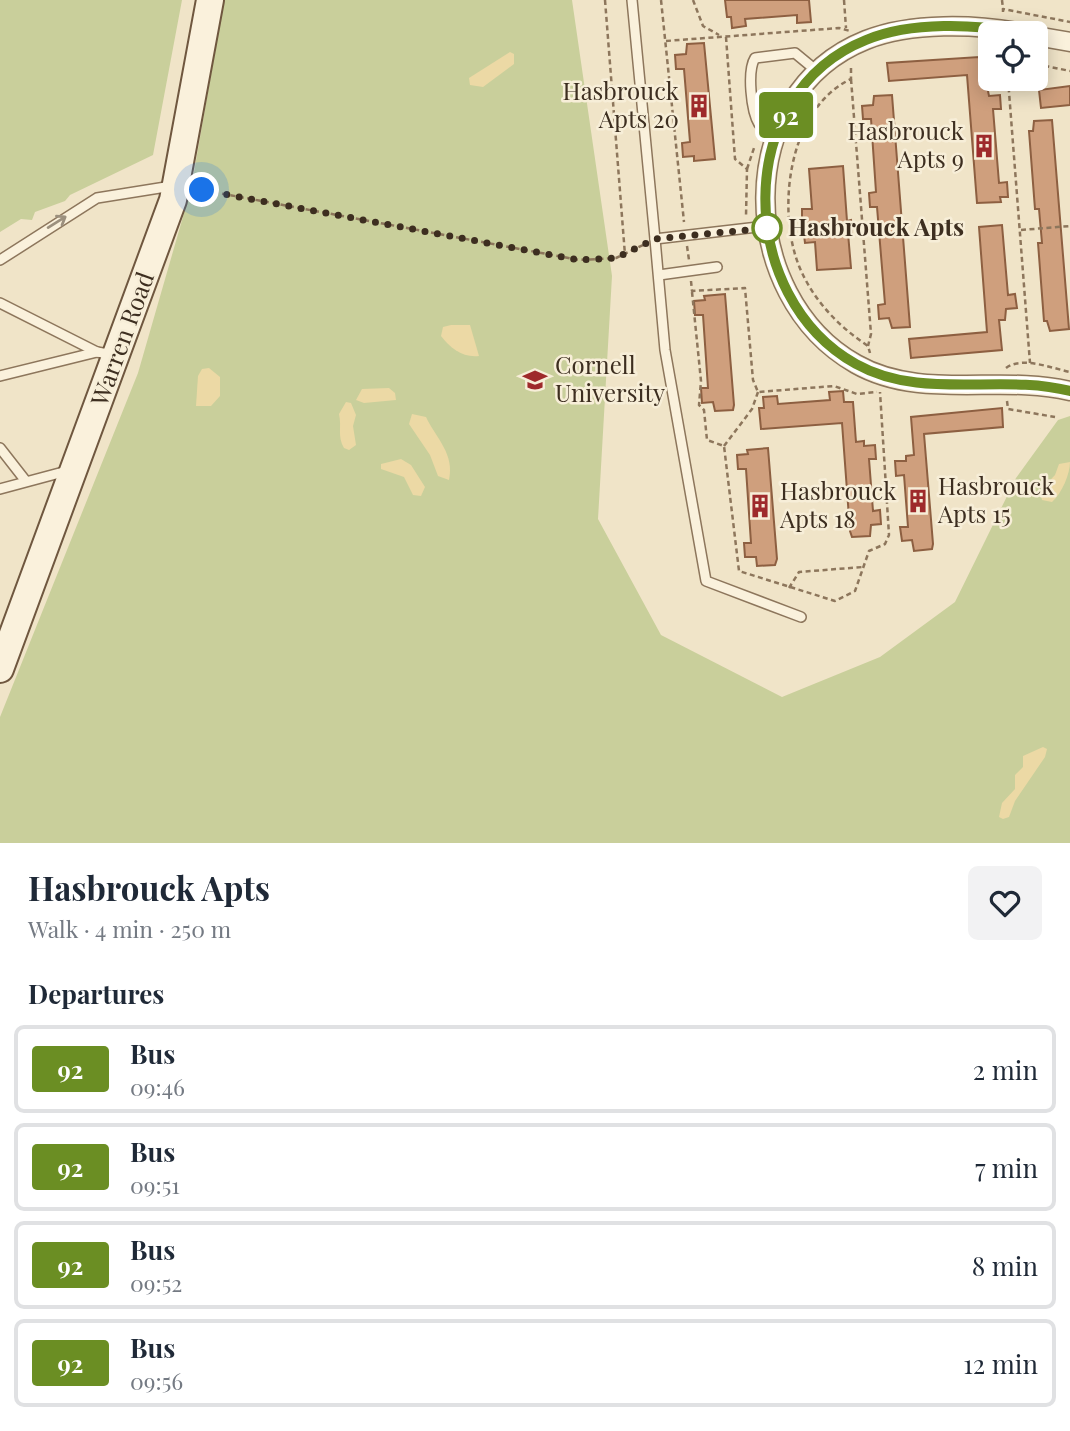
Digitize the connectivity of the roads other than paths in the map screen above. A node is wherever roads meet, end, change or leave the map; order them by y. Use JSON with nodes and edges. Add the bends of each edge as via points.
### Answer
{"nodes":[{"id":1,"x":210,"y":0,"type":"edge"},
{"id":2,"x":632,"y":0,"type":"edge"},
{"id":3,"x":978,"y":30,"type":"edge"},
{"id":4,"x":1048,"y":38,"type":"edge"},
{"id":5,"x":1070,"y":42,"type":"edge"},
{"id":6,"x":818,"y":72,"type":"junction"},
{"id":7,"x":775,"y":140,"type":"junction"},
{"id":8,"x":175,"y":186,"type":"junction"},
{"id":9,"x":766,"y":226,"type":"junction"},
{"id":10,"x":655,"y":239,"type":"junction"},
{"id":11,"x":0,"y":260,"type":"edge"},
{"id":12,"x":717,"y":267,"type":"dead end"},
{"id":13,"x":659,"y":275,"type":"junction"},
{"id":14,"x":0,"y":303,"type":"edge"},
{"id":15,"x":107,"y":354,"type":"junction"},
{"id":16,"x":0,"y":376,"type":"edge"},
{"id":17,"x":1070,"y":391,"type":"edge"},
{"id":18,"x":0,"y":448,"type":"edge"},
{"id":19,"x":76,"y":469,"type":"junction"},
{"id":20,"x":25,"y":481,"type":"junction"},
{"id":21,"x":0,"y":489,"type":"edge"},
{"id":22,"x":801,"y":617,"type":"dead end"},
{"id":23,"x":0,"y":669,"type":"edge"}],
"edges":[{"from":1,"to":8,"type":"street","name":"Warren Road"},
{"from":2,"to":10,"type":"lane"},
{"from":3,"to":6,"type":"street","via":[[897,30],[864,40]]},
{"from":4,"to":5,"type":"street"},
{"from":6,"to":7,"type":"street","via":[[789,108]]},
{"from":6,"to":7,"type":"lane","via":[[795,53],[755,58],[750,68],[755,117]]},
{"from":7,"to":9,"type":"street","via":[[767,173]]},
{"from":11,"to":8,"type":"lane","one_way":true,"via":[[97,198]]},
{"from":8,"to":15,"type":"street","name":"Warren Road"},
{"from":9,"to":10,"type":"lane"},
{"from":9,"to":17,"type":"street","via":[[775,268],[798,311],[820,337],[859,366],[905,382],[1031,384]]},
{"from":10,"to":13,"type":"lane"},
{"from":12,"to":13,"type":"lane"},
{"from":13,"to":22,"type":"lane","via":[[665,350],[706,581]]},
{"from":14,"to":15,"type":"lane"},
{"from":15,"to":16,"type":"lane"},
{"from":15,"to":19,"type":"street","name":"Warren Road"},
{"from":18,"to":20,"type":"lane"},
{"from":19,"to":20,"type":"lane"},
{"from":19,"to":23,"type":"street","name":"Warren Road"},
{"from":20,"to":21,"type":"lane"}]}
